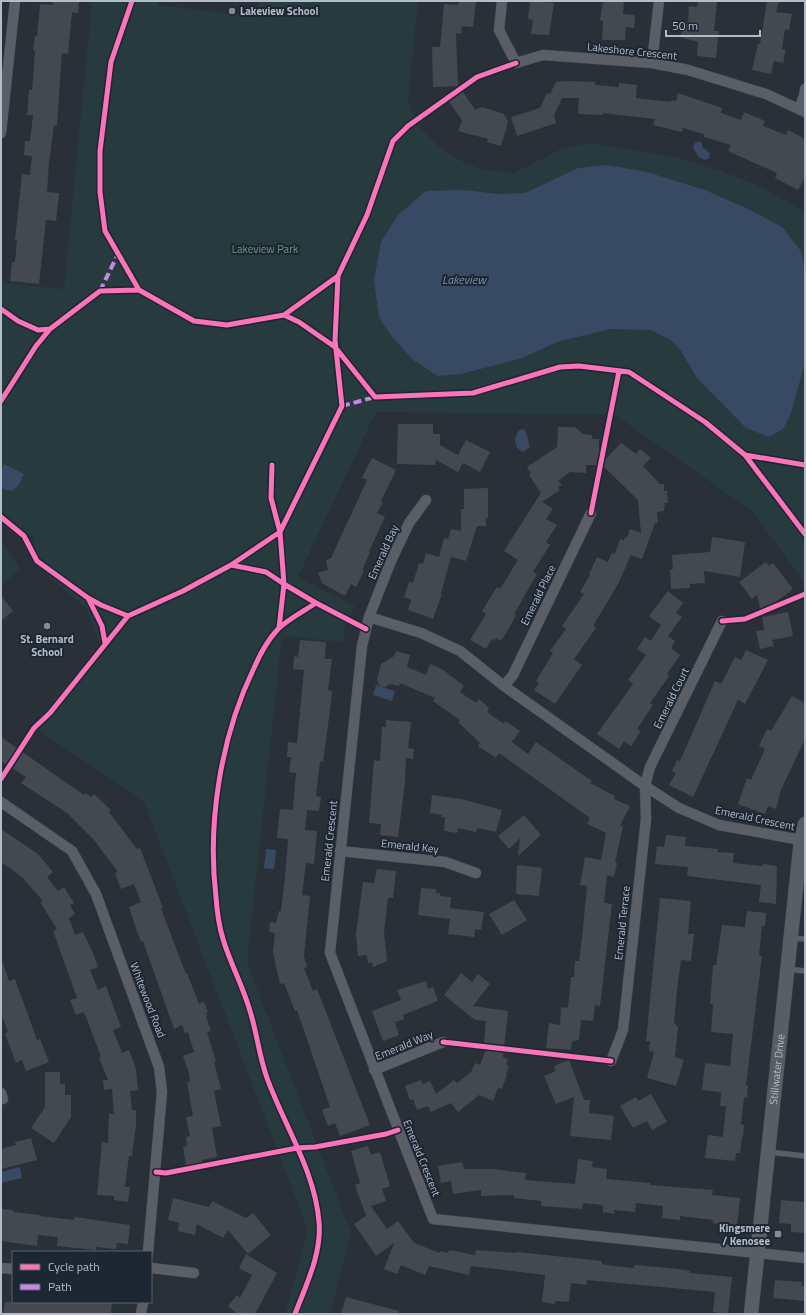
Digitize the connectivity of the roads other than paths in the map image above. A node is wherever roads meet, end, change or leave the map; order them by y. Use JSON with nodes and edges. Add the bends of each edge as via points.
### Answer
{"nodes":[{"id":1,"x":15,"y":1,"type":"edge"},
{"id":2,"x":502,"y":1,"type":"edge"},
{"id":3,"x":659,"y":1,"type":"edge"},
{"id":4,"x":652,"y":63,"type":"junction"},
{"id":5,"x":805,"y":89,"type":"edge"},
{"id":6,"x":802,"y":110,"type":"edge"},
{"id":7,"x":1,"y":132,"type":"edge"},
{"id":8,"x":426,"y":500,"type":"dead end"},
{"id":9,"x":591,"y":513,"type":"dead end"},
{"id":10,"x":369,"y":616,"type":"junction"},
{"id":11,"x":722,"y":621,"type":"dead end"},
{"id":12,"x":504,"y":686,"type":"junction"},
{"id":13,"x":645,"y":786,"type":"junction"},
{"id":14,"x":1,"y":802,"type":"edge"},
{"id":15,"x":805,"y":824,"type":"edge"},
{"id":16,"x":803,"y":841,"type":"edge"},
{"id":17,"x":340,"y":851,"type":"junction"},
{"id":18,"x":476,"y":873,"type":"dead end"},
{"id":19,"x":790,"y":938,"type":"junction"},
{"id":20,"x":805,"y":939,"type":"edge"},
{"id":21,"x":786,"y":969,"type":"junction"},
{"id":22,"x":805,"y":971,"type":"edge"},
{"id":23,"x":443,"y":1042,"type":"dead end"},
{"id":24,"x":611,"y":1061,"type":"dead end"},
{"id":25,"x":374,"y":1070,"type":"junction"},
{"id":26,"x":767,"y":1152,"type":"junction"},
{"id":27,"x":805,"y":1156,"type":"edge"},
{"id":28,"x":148,"y":1251,"type":"edge"},
{"id":29,"x":757,"y":1252,"type":"junction"},
{"id":30,"x":805,"y":1258,"type":"edge"},
{"id":31,"x":1,"y":1268,"type":"edge"},
{"id":32,"x":152,"y":1268,"type":"edge"},
{"id":33,"x":12,"y":1269,"type":"edge"},
{"id":34,"x":194,"y":1273,"type":"dead end"},
{"id":35,"x":143,"y":1303,"type":"edge"},
{"id":36,"x":141,"y":1314,"type":"edge"},
{"id":37,"x":751,"y":1314,"type":"edge"}],
"edges":[{"from":1,"to":7,"type":"street"},
{"from":2,"to":4,"type":"street","name":"Lakeshore Crescent","via":[[499,30],[516,62],[543,55]]},
{"from":3,"to":4,"type":"street"},
{"from":4,"to":6,"type":"street","name":"Lakeshore Crescent","via":[[722,80],[766,94]]},
{"from":5,"to":6,"type":"street"},
{"from":8,"to":10,"type":"street","name":"Emerald Bay","via":[[409,523]]},
{"from":9,"to":12,"type":"street","name":"Emerald Place","via":[[513,675]]},
{"from":10,"to":12,"type":"street","name":"Emerald Crescent","via":[[421,633],[460,651]]},
{"from":10,"to":17,"type":"street","name":"Emerald Crescent","via":[[362,646]]},
{"from":11,"to":13,"type":"street","name":"Emerald Court","via":[[650,767]]},
{"from":12,"to":13,"type":"street","name":"Emerald Crescent"},
{"from":13,"to":16,"type":"street","name":"Emerald Crescent","via":[[679,808],[719,825]]},
{"from":13,"to":24,"type":"street","name":"Emerald Terrace","via":[[646,819],[623,1030]]},
{"from":14,"to":28,"type":"street","name":"Whitewood Road","via":[[72,851],[96,894],[159,1067],[162,1092]]},
{"from":15,"to":16,"type":"street","name":"Stillwater Drive"},
{"from":16,"to":19,"type":"street","name":"Stillwater Drive"},
{"from":17,"to":18,"type":"street","name":"Emerald Key","via":[[445,862]]},
{"from":17,"to":25,"type":"street","name":"Emerald Crescent","via":[[330,953]]},
{"from":19,"to":20,"type":"lane"},
{"from":19,"to":21,"type":"street","name":"Stillwater Drive"},
{"from":21,"to":22,"type":"lane"},
{"from":21,"to":26,"type":"street","name":"Stillwater Drive"},
{"from":23,"to":25,"type":"street","name":"Emerald Way"},
{"from":25,"to":29,"type":"street","name":"Emerald Crescent","via":[[433,1219]]},
{"from":26,"to":27,"type":"lane"},
{"from":26,"to":29,"type":"street","name":"Stillwater Drive"},
{"from":29,"to":30,"type":"street"},
{"from":29,"to":37,"type":"street","name":"Stillwater Drive"},
{"from":31,"to":33,"type":"street"},
{"from":32,"to":34,"type":"street"},
{"from":35,"to":36,"type":"street"}]}
